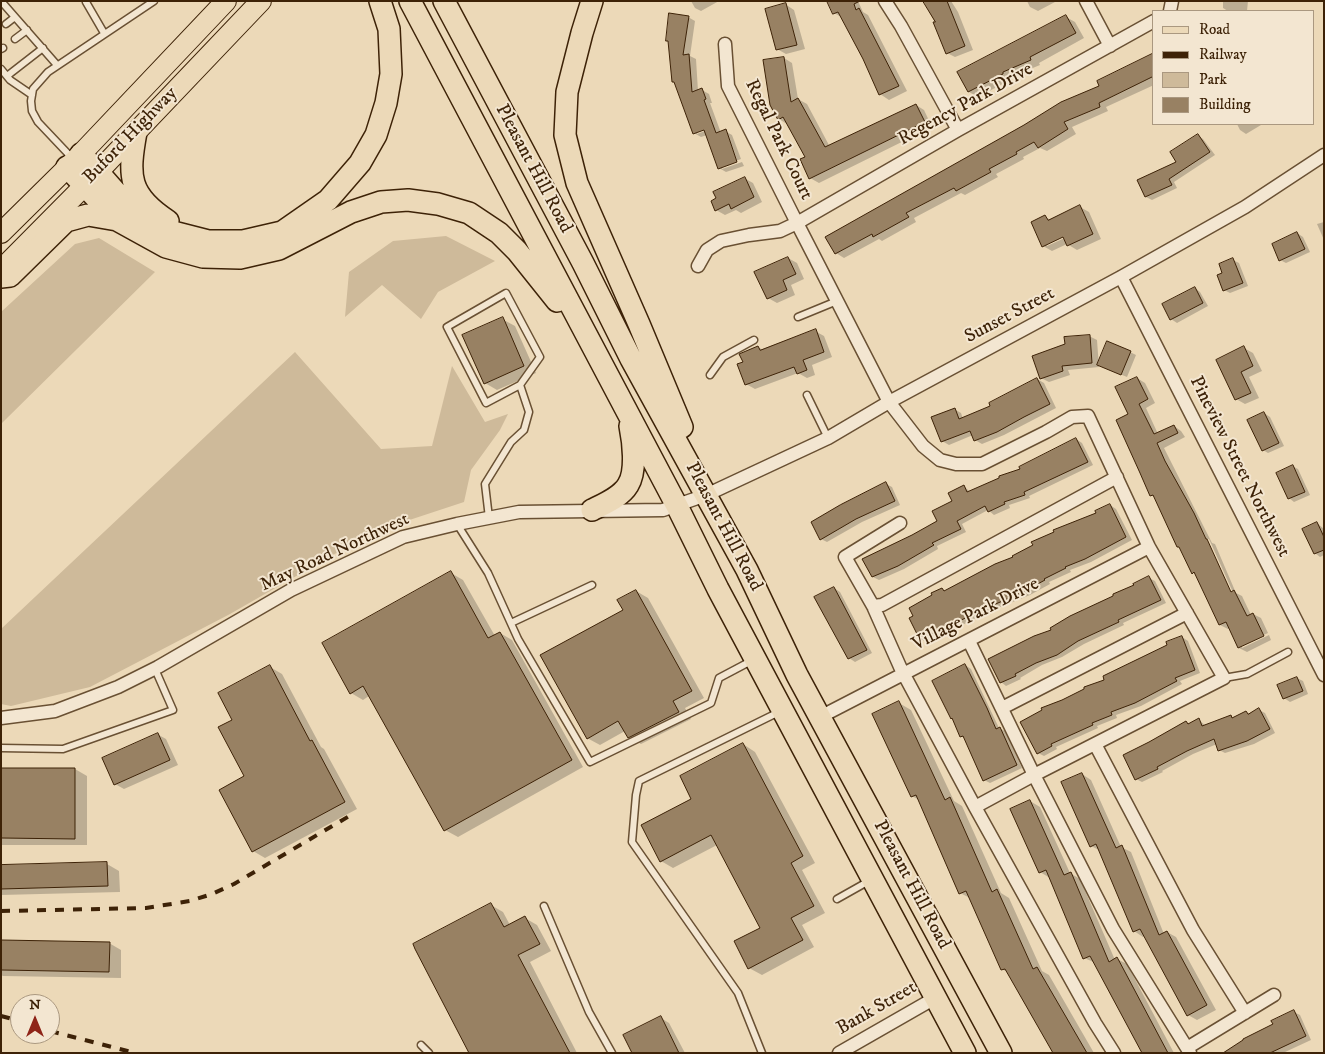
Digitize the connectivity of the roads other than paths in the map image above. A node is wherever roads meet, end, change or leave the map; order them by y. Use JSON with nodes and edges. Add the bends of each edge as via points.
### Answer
{"nodes":[{"id":1,"x":87,"y":1,"type":"edge"},
{"id":2,"x":154,"y":1,"type":"edge"},
{"id":3,"x":226,"y":1,"type":"edge"},
{"id":4,"x":261,"y":1,"type":"edge"},
{"id":5,"x":380,"y":1,"type":"edge"},
{"id":6,"x":410,"y":1,"type":"edge"},
{"id":7,"x":444,"y":1,"type":"edge"},
{"id":8,"x":592,"y":1,"type":"edge"},
{"id":9,"x":599,"y":1,"type":"edge"},
{"id":10,"x":885,"y":1,"type":"edge"},
{"id":11,"x":1086,"y":1,"type":"edge"},
{"id":12,"x":3,"y":6,"type":"edge"},
{"id":13,"x":16,"y":17,"type":"junction"},
{"id":14,"x":1152,"y":22,"type":"edge"},
{"id":15,"x":6,"y":24,"type":"dead end"},
{"id":16,"x":27,"y":30,"type":"junction"},
{"id":17,"x":104,"y":33,"type":"junction"},
{"id":18,"x":582,"y":33,"type":"junction"},
{"id":19,"x":15,"y":39,"type":"dead end"},
{"id":20,"x":725,"y":44,"type":"dead end"},
{"id":21,"x":1110,"y":46,"type":"junction"},
{"id":22,"x":43,"y":48,"type":"junction"},
{"id":23,"x":57,"y":65,"type":"junction"},
{"id":24,"x":1,"y":68,"type":"edge"},
{"id":25,"x":7,"y":76,"type":"junction"},
{"id":26,"x":32,"y":95,"type":"junction"},
{"id":27,"x":958,"y":130,"type":"junction"},
{"id":28,"x":136,"y":132,"type":"junction"},
{"id":29,"x":1324,"y":155,"type":"edge"},
{"id":30,"x":74,"y":161,"type":"junction"},
{"id":31,"x":91,"y":179,"type":"junction"},
{"id":32,"x":328,"y":200,"type":"junction"},
{"id":33,"x":118,"y":220,"type":"junction"},
{"id":34,"x":797,"y":223,"type":"junction"},
{"id":35,"x":1,"y":233,"type":"edge"},
{"id":36,"x":698,"y":266,"type":"dead end"},
{"id":37,"x":1,"y":270,"type":"edge"},
{"id":38,"x":1,"y":277,"type":"edge"},
{"id":39,"x":1121,"y":277,"type":"junction"},
{"id":40,"x":837,"y":301,"type":"junction"},
{"id":41,"x":798,"y":317,"type":"dead end"},
{"id":42,"x":754,"y":340,"type":"dead end"},
{"id":43,"x":590,"y":343,"type":"junction"},
{"id":44,"x":710,"y":375,"type":"dead end"},
{"id":45,"x":520,"y":385,"type":"junction"},
{"id":46,"x":807,"y":395,"type":"dead end"},
{"id":47,"x":889,"y":402,"type":"junction"},
{"id":48,"x":628,"y":414,"type":"junction"},
{"id":49,"x":828,"y":438,"type":"junction"},
{"id":50,"x":1117,"y":477,"type":"junction"},
{"id":51,"x":706,"y":495,"type":"junction"},
{"id":52,"x":676,"y":505,"type":"junction"},
{"id":53,"x":592,"y":510,"type":"junction"},
{"id":54,"x":489,"y":518,"type":"junction"},
{"id":55,"x":900,"y":523,"type":"dead end"},
{"id":56,"x":456,"y":524,"type":"junction"},
{"id":57,"x":1150,"y":547,"type":"junction"},
{"id":58,"x":592,"y":585,"type":"dead end"},
{"id":59,"x":873,"y":606,"type":"junction"},
{"id":60,"x":1187,"y":612,"type":"junction"},
{"id":61,"x":511,"y":623,"type":"junction"},
{"id":62,"x":969,"y":641,"type":"junction"},
{"id":63,"x":1288,"y":652,"type":"dead end"},
{"id":64,"x":755,"y":659,"type":"junction"},
{"id":65,"x":155,"y":669,"type":"junction"},
{"id":66,"x":1323,"y":670,"type":"edge"},
{"id":67,"x":904,"y":674,"type":"junction"},
{"id":68,"x":1224,"y":678,"type":"junction"},
{"id":69,"x":1002,"y":708,"type":"junction"},
{"id":70,"x":783,"y":710,"type":"junction"},
{"id":71,"x":820,"y":717,"type":"junction"},
{"id":72,"x":1,"y":718,"type":"edge"},
{"id":73,"x":1094,"y":744,"type":"junction"},
{"id":74,"x":1,"y":748,"type":"edge"},
{"id":75,"x":1034,"y":774,"type":"junction"},
{"id":76,"x":975,"y":807,"type":"junction"},
{"id":77,"x":872,"y":879,"type":"junction"},
{"id":78,"x":837,"y":899,"type":"dead end"},
{"id":79,"x":544,"y":906,"type":"dead end"},
{"id":80,"x":1274,"y":996,"type":"dead end"},
{"id":81,"x":935,"y":998,"type":"junction"},
{"id":82,"x":1245,"y":1013,"type":"junction"},
{"id":83,"x":421,"y":1045,"type":"dead end"},
{"id":84,"x":1188,"y":1050,"type":"edge"},
{"id":85,"x":429,"y":1053,"type":"edge"},
{"id":86,"x":612,"y":1053,"type":"edge"},
{"id":87,"x":762,"y":1053,"type":"edge"},
{"id":88,"x":839,"y":1053,"type":"edge"},
{"id":89,"x":965,"y":1053,"type":"edge"},
{"id":90,"x":1001,"y":1053,"type":"edge"},
{"id":91,"x":1114,"y":1053,"type":"edge"}],
"edges":[{"from":1,"to":17,"type":"lane"},
{"from":2,"to":17,"type":"lane"},
{"from":3,"to":30,"type":"main road","name":"Buford Highway"},
{"from":4,"to":28,"type":"main road","name":"Buford Highway"},
{"from":5,"to":32,"type":"highway","via":[[389,29],[391,74],[386,103],[376,135],[360,163]]},
{"from":6,"to":43,"type":"highway","name":"Pleasant Hill Road"},
{"from":7,"to":51,"type":"highway","name":"Pleasant Hill Road","via":[[631,359]]},
{"from":8,"to":18,"type":"highway"},
{"from":9,"to":18,"type":"highway"},
{"from":10,"to":27,"type":"street"},
{"from":11,"to":21,"type":"street"},
{"from":12,"to":13,"type":"lane"},
{"from":13,"to":15,"type":"lane"},
{"from":13,"to":16,"type":"lane"},
{"from":14,"to":21,"type":"street","name":"Regency Park Drive"},
{"from":16,"to":19,"type":"lane"},
{"from":16,"to":22,"type":"lane"},
{"from":17,"to":23,"type":"lane"},
{"from":18,"to":51,"type":"highway","via":[[567,92],[565,135],[577,183],[702,470]]},
{"from":20,"to":34,"type":"street","name":"Regal Park Court","via":[[728,86]]},
{"from":21,"to":27,"type":"street","name":"Regency Park Drive"},
{"from":22,"to":23,"type":"lane"},
{"from":22,"to":25,"type":"lane"},
{"from":23,"to":26,"type":"lane","via":[[38,82]]},
{"from":24,"to":25,"type":"lane"},
{"from":25,"to":26,"type":"lane"},
{"from":26,"to":30,"type":"lane","via":[[32,110],[38,122]]},
{"from":27,"to":34,"type":"street","name":"Regency Park Drive"},
{"from":28,"to":31,"type":"main road","name":"Buford Highway"},
{"from":28,"to":32,"type":"highway","via":[[131,174],[137,190],[152,210],[172,224],[210,233],[240,233],[273,225]]},
{"from":29,"to":39,"type":"street","name":"Sunset Street","via":[[1245,207]]},
{"from":30,"to":31,"type":"highway"},
{"from":30,"to":35,"type":"main road","name":"Buford Highway"},
{"from":31,"to":32,"type":"highway","via":[[135,214],[165,230],[208,241],[243,241],[282,232]]},
{"from":31,"to":33,"type":"highway"},
{"from":31,"to":37,"type":"main road","name":"Buford Highway"},
{"from":33,"to":38,"type":"highway","via":[[88,215],[66,221],[10,276]]},
{"from":33,"to":43,"type":"highway","via":[[166,248],[203,257],[240,258],[279,249],[351,212],[381,202],[408,200],[438,204],[468,213],[499,233]]},
{"from":34,"to":36,"type":"street","name":"Regency Park Drive","via":[[780,231],[722,241],[707,250]]},
{"from":34,"to":40,"type":"street"},
{"from":39,"to":47,"type":"street","name":"Sunset Street"},
{"from":39,"to":66,"type":"street","name":"Pineview Street Northwest"},
{"from":40,"to":41,"type":"lane"},
{"from":40,"to":47,"type":"street"},
{"from":42,"to":44,"type":"lane","via":[[723,357]]},
{"from":43,"to":48,"type":"highway","name":"Pleasant Hill Road"},
{"from":45,"to":45,"type":"lane","via":[[540,356],[506,293],[447,327],[486,403]]},
{"from":45,"to":54,"type":"lane","via":[[529,412],[524,430],[511,442],[485,484]]},
{"from":46,"to":49,"type":"lane"},
{"from":47,"to":49,"type":"street","name":"Sunset Street"},
{"from":47,"to":50,"type":"street","via":[[923,446],[940,460],[956,464],[982,464],[1072,417],[1088,416]]},
{"from":48,"to":52,"type":"highway","name":"Pleasant Hill Road"},
{"from":48,"to":53,"type":"highway","via":[[633,440],[633,467],[628,485],[614,498]]},
{"from":49,"to":51,"type":"street","name":"Sunset Street"},
{"from":50,"to":57,"type":"street"},
{"from":50,"to":59,"type":"street","via":[[882,605]]},
{"from":51,"to":52,"type":"street","name":"May Road Northwest"},
{"from":51,"to":71,"type":"highway","name":"Pleasant Hill Road"},
{"from":52,"to":53,"type":"street","name":"May Road Northwest","via":[[663,510]]},
{"from":52,"to":64,"type":"highway","name":"Pleasant Hill Road"},
{"from":53,"to":54,"type":"street","name":"May Road Northwest","via":[[519,512]]},
{"from":54,"to":56,"type":"street","name":"May Road Northwest"},
{"from":55,"to":59,"type":"street","via":[[846,557]]},
{"from":56,"to":61,"type":"lane","via":[[488,573]]},
{"from":56,"to":65,"type":"street","name":"May Road Northwest","via":[[403,538],[290,590]]},
{"from":57,"to":60,"type":"street"},
{"from":57,"to":62,"type":"street","name":"Village Park Drive"},
{"from":58,"to":61,"type":"lane"},
{"from":59,"to":67,"type":"street"},
{"from":60,"to":68,"type":"street"},
{"from":60,"to":69,"type":"street"},
{"from":61,"to":64,"type":"lane","via":[[590,762],[711,703],[719,678]]},
{"from":62,"to":67,"type":"street","name":"Village Park Drive"},
{"from":62,"to":69,"type":"street"},
{"from":63,"to":68,"type":"lane","via":[[1247,674]]},
{"from":64,"to":70,"type":"highway","name":"Pleasant Hill Road"},
{"from":65,"to":72,"type":"street","name":"May Road Northwest","via":[[55,711]]},
{"from":65,"to":74,"type":"lane","via":[[172,710],[63,749]]},
{"from":67,"to":71,"type":"street","name":"Village Park Drive"},
{"from":67,"to":76,"type":"street"},
{"from":68,"to":73,"type":"street"},
{"from":69,"to":75,"type":"street"},
{"from":70,"to":77,"type":"highway","name":"Pleasant Hill Road"},
{"from":70,"to":87,"type":"lane","via":[[639,781],[632,842],[738,993]]},
{"from":71,"to":90,"type":"highway","name":"Pleasant Hill Road"},
{"from":73,"to":75,"type":"street"},
{"from":73,"to":82,"type":"street","via":[[1193,930]]},
{"from":75,"to":76,"type":"street"},
{"from":75,"to":84,"type":"street","via":[[1113,929]]},
{"from":76,"to":91,"type":"street"},
{"from":77,"to":78,"type":"lane"},
{"from":77,"to":81,"type":"highway","name":"Pleasant Hill Road"},
{"from":79,"to":86,"type":"lane","via":[[589,1012]]},
{"from":80,"to":82,"type":"street"},
{"from":81,"to":88,"type":"street","name":"Bank Street"},
{"from":81,"to":89,"type":"highway","name":"Pleasant Hill Road"},
{"from":82,"to":84,"type":"street"},
{"from":83,"to":85,"type":"lane"}]}
